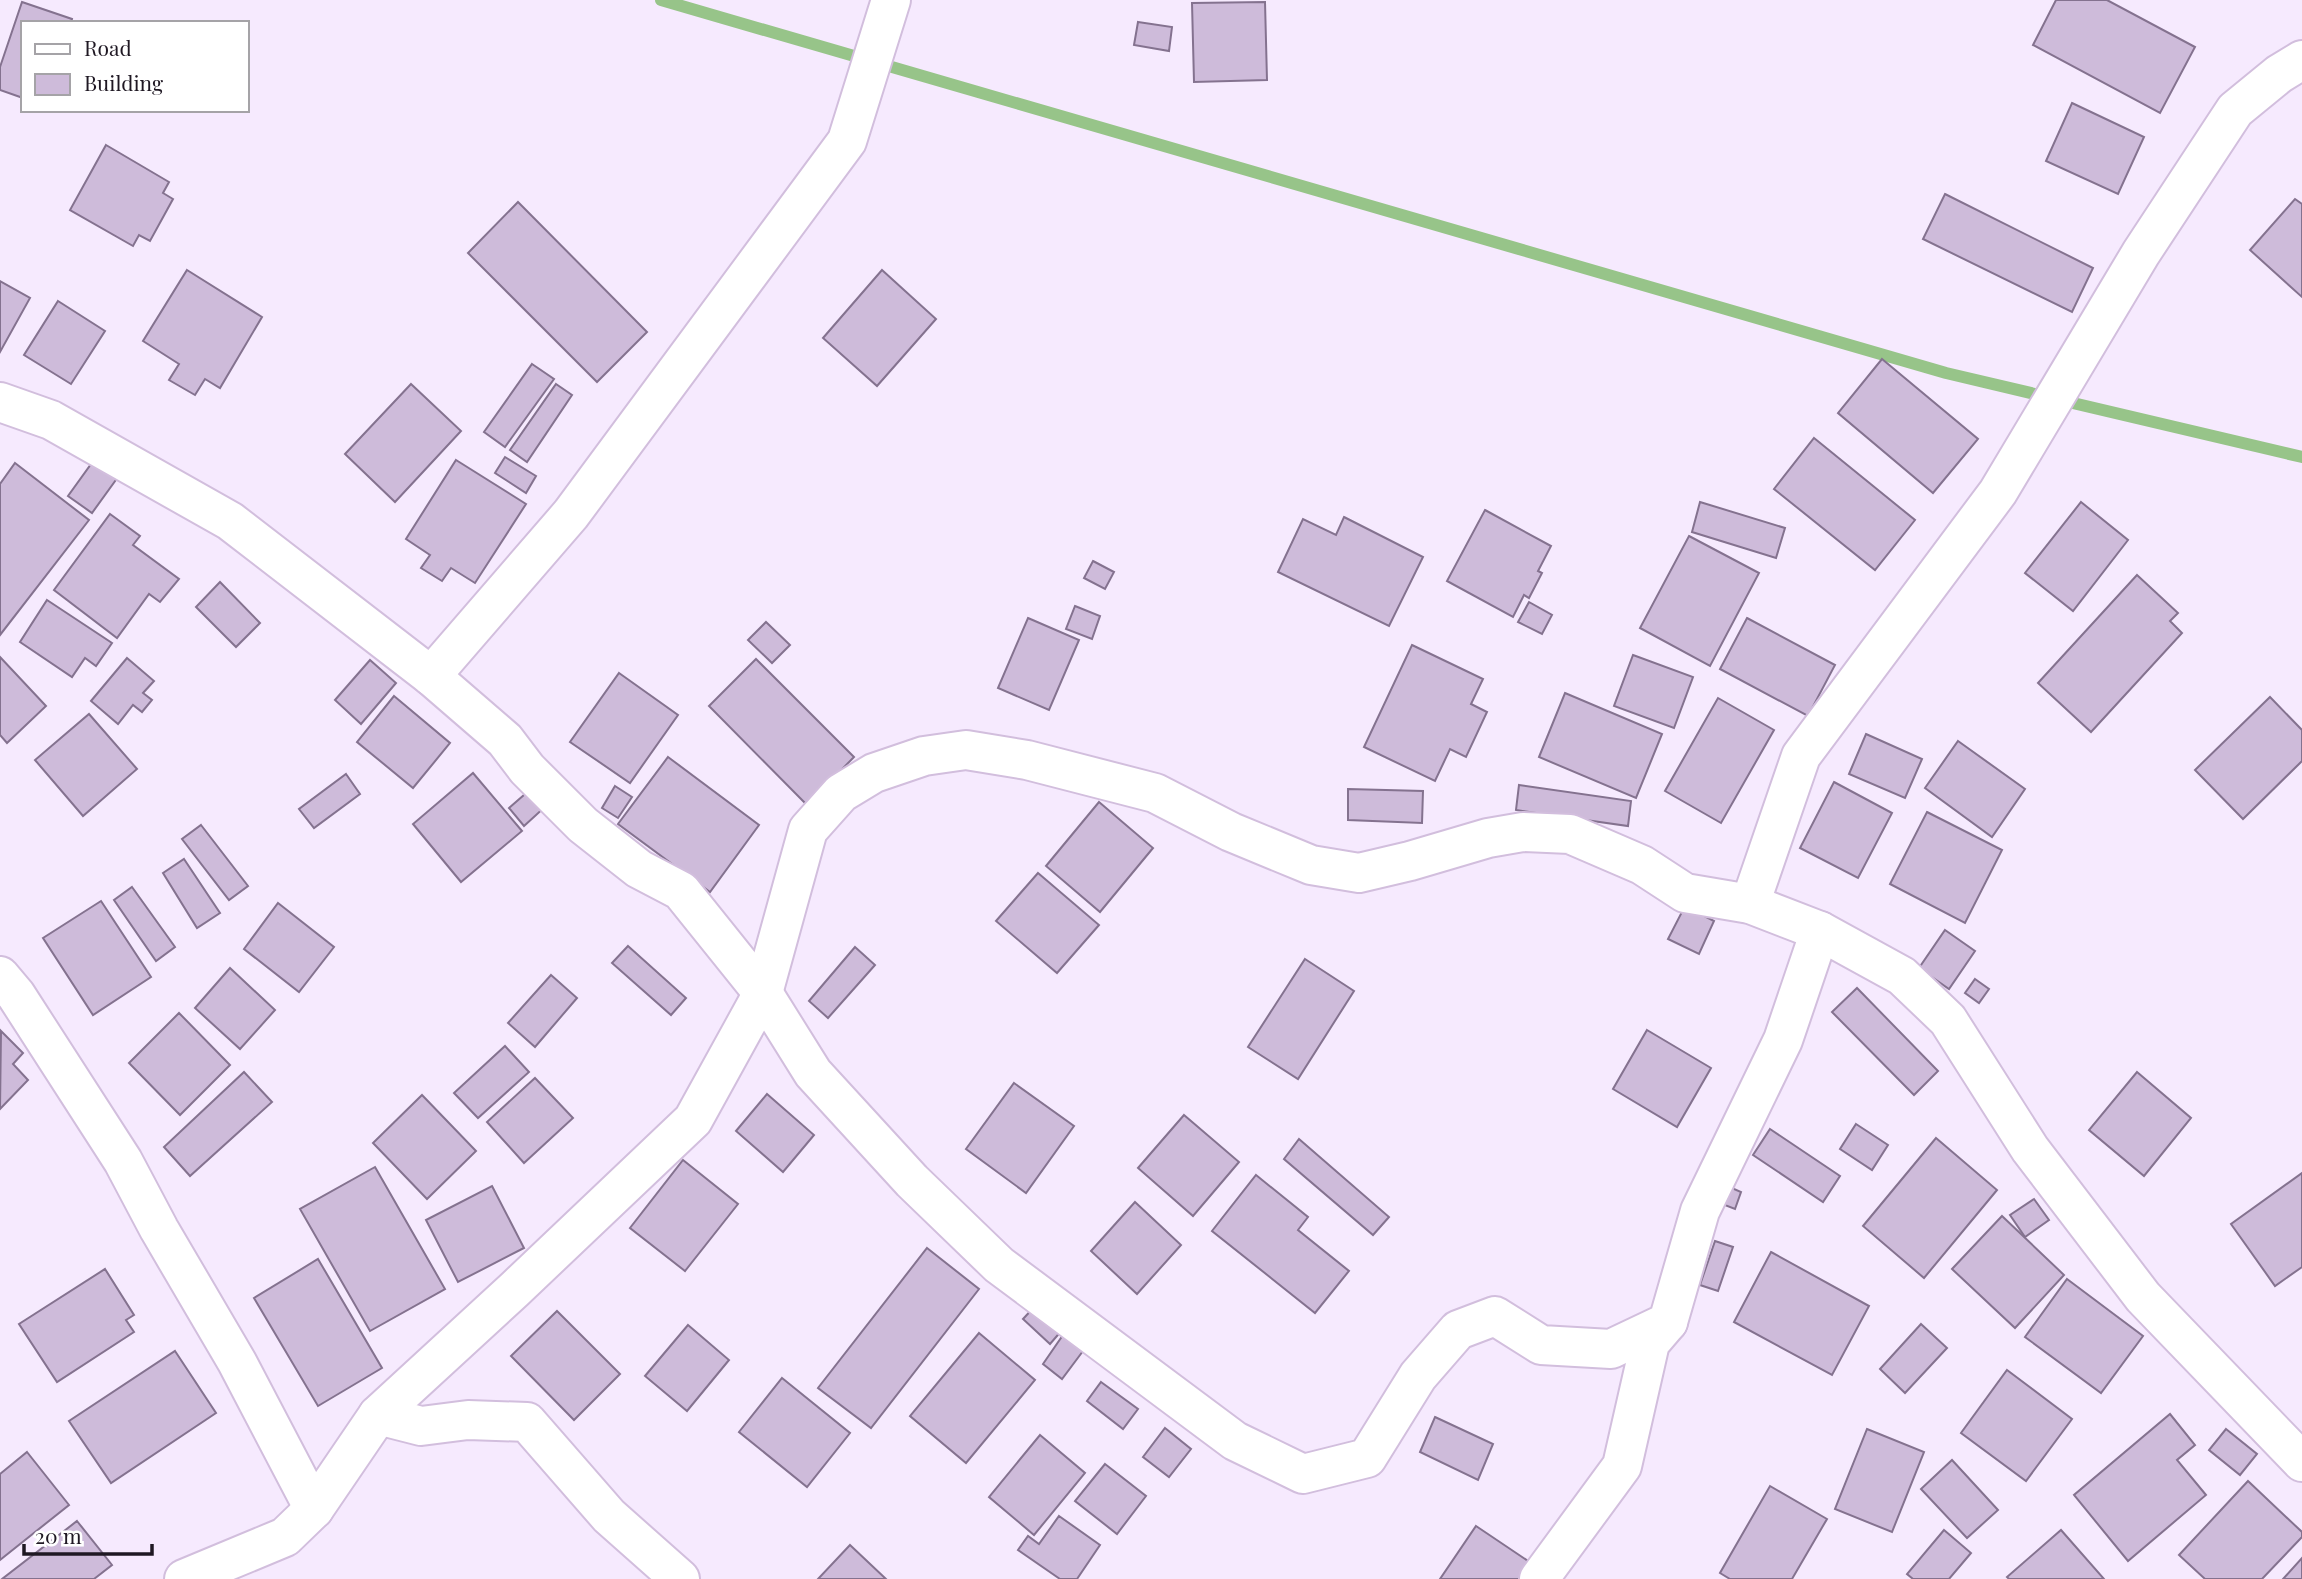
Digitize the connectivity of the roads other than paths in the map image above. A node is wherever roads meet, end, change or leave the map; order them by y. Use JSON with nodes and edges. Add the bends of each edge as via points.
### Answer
{"nodes":[{"id":1,"x":891,"y":0,"type":"edge"},
{"id":2,"x":2302,"y":60,"type":"edge"},
{"id":3,"x":0,"y":402,"type":"edge"},
{"id":4,"x":431,"y":676,"type":"junction"},
{"id":5,"x":1750,"y":904,"type":"junction"},
{"id":6,"x":1820,"y":931,"type":"junction"},
{"id":7,"x":0,"y":976,"type":"edge"},
{"id":8,"x":763,"y":993,"type":"junction"},
{"id":9,"x":1668,"y":1322,"type":"junction"},
{"id":10,"x":378,"y":1415,"type":"junction"},
{"id":11,"x":2301,"y":1460,"type":"edge"},
{"id":12,"x":314,"y":1508,"type":"junction"},
{"id":13,"x":184,"y":1579,"type":"edge"},
{"id":14,"x":680,"y":1579,"type":"edge"},
{"id":15,"x":1539,"y":1579,"type":"edge"}],
"edges":[{"from":1,"to":4,"type":"street","via":[[847,141],[571,514]]},
{"from":2,"to":5,"type":"street","via":[[2235,110],[2141,253],[1998,492],[1801,756]]},
{"from":3,"to":4,"type":"street","via":[[51,420],[230,521]]},
{"from":4,"to":8,"type":"street","via":[[505,740],[583,825],[639,869],[681,891]]},
{"from":5,"to":6,"type":"street"},
{"from":5,"to":8,"type":"street","via":[[1685,893],[1642,865],[1570,834],[1511,834],[1359,873],[1311,865],[1231,832],[1156,793],[1027,760],[966,750],[924,756],[874,773],[841,793],[808,830]]},
{"from":6,"to":9,"type":"street","via":[[1783,1040],[1700,1211]]},
{"from":6,"to":11,"type":"street","via":[[1902,976],[1948,1020],[2030,1149],[2143,1297]]},
{"from":7,"to":12,"type":"street","via":[[123,1161]]},
{"from":8,"to":9,"type":"street","via":[[813,1073],[912,1181],[999,1265],[1235,1441],[1303,1474],[1367,1458],[1418,1376],[1458,1330],[1495,1316],[1541,1345],[1611,1349]]},
{"from":8,"to":10,"type":"street","via":[[693,1120]]},
{"from":9,"to":15,"type":"street","via":[[1650,1343],[1622,1466]]},
{"from":10,"to":12,"type":"street"},
{"from":10,"to":14,"type":"street","via":[[421,1426],[468,1420],[527,1422],[610,1516]]},
{"from":12,"to":13,"type":"street","via":[[285,1537]]}]}
